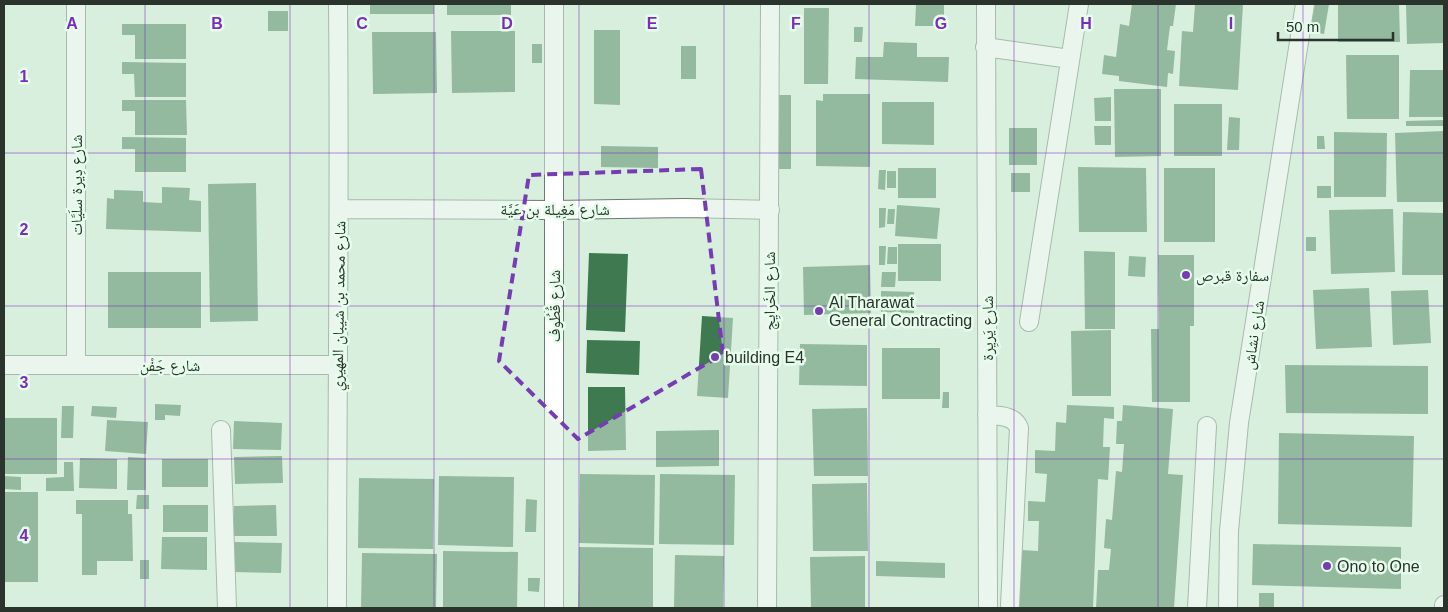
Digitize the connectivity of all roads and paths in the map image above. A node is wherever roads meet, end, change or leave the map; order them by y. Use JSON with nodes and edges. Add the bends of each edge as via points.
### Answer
{"nodes":[{"id":1,"x":76,"y":4,"type":"edge"},
{"id":2,"x":338,"y":4,"type":"edge"},
{"id":3,"x":554,"y":4,"type":"edge"},
{"id":4,"x":770,"y":4,"type":"edge"},
{"id":5,"x":986,"y":4,"type":"edge"},
{"id":6,"x":1079,"y":4,"type":"edge"},
{"id":7,"x":1305,"y":4,"type":"edge"},
{"id":8,"x":986,"y":47,"type":"junction"},
{"id":9,"x":1070,"y":59,"type":"junction"},
{"id":10,"x":340,"y":209,"type":"junction"},
{"id":11,"x":554,"y":210,"type":"junction"},
{"id":12,"x":770,"y":210,"type":"junction"},
{"id":13,"x":1029,"y":322,"type":"dead end"},
{"id":14,"x":4,"y":365,"type":"edge"},
{"id":15,"x":337,"y":365,"type":"junction"},
{"id":16,"x":76,"y":366,"type":"junction"},
{"id":17,"x":987,"y":415,"type":"junction"},
{"id":18,"x":1207,"y":426,"type":"dead end"},
{"id":19,"x":221,"y":430,"type":"dead end"},
{"id":20,"x":1201,"y":529,"type":"junction"},
{"id":21,"x":1229,"y":531,"type":"junction"},
{"id":22,"x":988,"y":540,"type":"junction"},
{"id":23,"x":1013,"y":546,"type":"junction"},
{"id":24,"x":1010,"y":605,"type":"dead end"},
{"id":25,"x":227,"y":608,"type":"edge"},
{"id":26,"x":337,"y":608,"type":"edge"},
{"id":27,"x":554,"y":608,"type":"edge"},
{"id":28,"x":767,"y":608,"type":"edge"},
{"id":29,"x":988,"y":608,"type":"edge"},
{"id":30,"x":1197,"y":608,"type":"edge"},
{"id":31,"x":1228,"y":608,"type":"edge"}],
"edges":[{"from":1,"to":16,"type":"street","name":"شارع دِيرة سلَيَّات"},
{"from":2,"to":10,"type":"street","name":"شارع محمد بن شيبان المهيري"},
{"from":3,"to":11,"type":"street","name":"شارع قُطُوف"},
{"from":4,"to":12,"type":"street","name":"شارع الخَرايِج"},
{"from":5,"to":8,"type":"street","name":"شارع يَريِرة"},
{"from":6,"to":9,"type":"street"},
{"from":7,"to":21,"type":"street","name":"شارع نشاش","via":[[1239,423]]},
{"from":8,"to":9,"type":"street"},
{"from":8,"to":17,"type":"street","name":"شارع يَريِرة"},
{"from":9,"to":13,"type":"street"},
{"from":10,"to":11,"type":"street","name":"شارع مَغِيلة بن عَيَّة"},
{"from":10,"to":15,"type":"street","name":"شارع محمد بن شيبان المهيري"},
{"from":11,"to":12,"type":"street","name":"شارع مَغِيلة بن عَيَّة"},
{"from":11,"to":27,"type":"street","name":"شارع قُطُوف"},
{"from":12,"to":28,"type":"street","name":"شارع الخَرايِج"},
{"from":14,"to":16,"type":"street","name":"شارع جَفْن"},
{"from":15,"to":16,"type":"street","name":"شارع جَفْن"},
{"from":15,"to":26,"type":"street","name":"شارع محمد بن شيبان المهيري"},
{"from":17,"to":22,"type":"street","name":"شارع يَريِرة"},
{"from":17,"to":23,"type":"street","via":[[1012,418],[1019,428]]},
{"from":18,"to":20,"type":"street"},
{"from":19,"to":25,"type":"street"},
{"from":20,"to":21,"type":"street"},
{"from":20,"to":30,"type":"street"},
{"from":21,"to":31,"type":"street","name":"شارع نشاش"},
{"from":22,"to":23,"type":"street"},
{"from":22,"to":29,"type":"street","name":"شارع يَريِرة"},
{"from":23,"to":24,"type":"street"}]}
